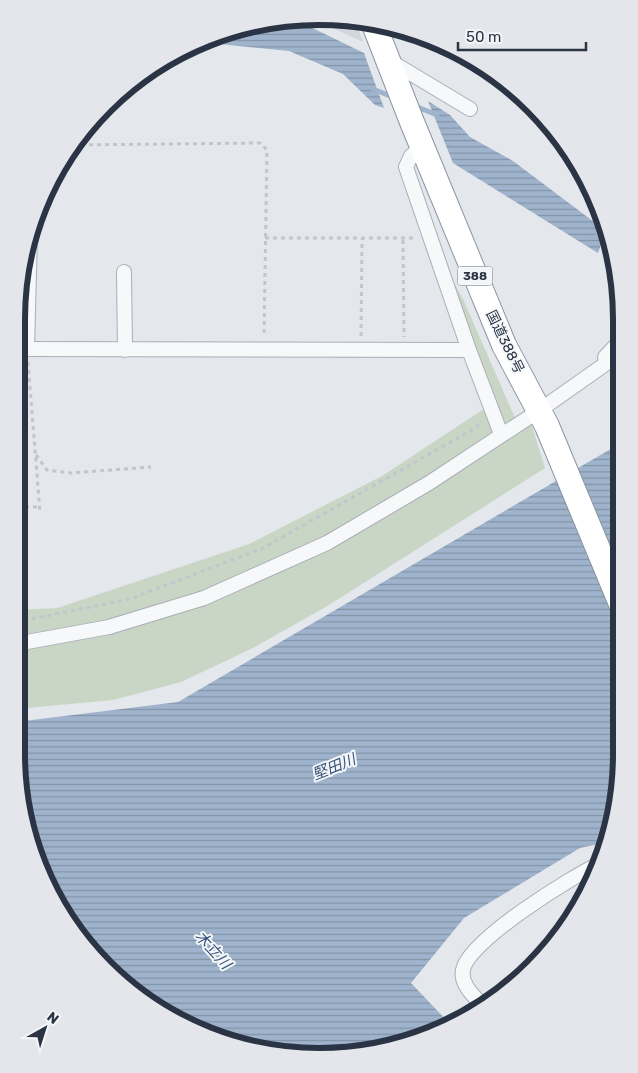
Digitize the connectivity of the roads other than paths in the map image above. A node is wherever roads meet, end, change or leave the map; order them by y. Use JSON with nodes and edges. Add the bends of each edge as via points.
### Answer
{"nodes":[{"id":1,"x":376,"y":31,"type":"edge"},
{"id":2,"x":387,"y":59,"type":"junction"},
{"id":3,"x":470,"y":109,"type":"dead end"},
{"id":4,"x":422,"y":147,"type":"junction"},
{"id":5,"x":124,"y":272,"type":"dead end"},
{"id":6,"x":25,"y":349,"type":"edge"},
{"id":7,"x":613,"y":349,"type":"edge"},
{"id":8,"x":125,"y":350,"type":"junction"},
{"id":9,"x":468,"y":350,"type":"junction"},
{"id":10,"x":613,"y":359,"type":"edge"},
{"id":11,"x":590,"y":375,"type":"junction"},
{"id":12,"x":544,"y":418,"type":"junction"},
{"id":13,"x":502,"y":434,"type":"junction"},
{"id":14,"x":613,"y":585,"type":"edge"},
{"id":15,"x":25,"y":642,"type":"edge"},
{"id":16,"x":591,"y":868,"type":"edge"},
{"id":17,"x":478,"y":1001,"type":"edge"}],
"edges":[{"from":1,"to":2,"type":"highway","name":"国道388号","number":"388"},
{"from":2,"to":3,"type":"street"},
{"from":2,"to":4,"type":"highway","name":"国道388号","number":"388"},
{"from":4,"to":9,"type":"street","via":[[406,167]]},
{"from":4,"to":12,"type":"highway","name":"国道388号","number":"388","via":[[504,344]]},
{"from":5,"to":8,"type":"street"},
{"from":6,"to":8,"type":"street"},
{"from":7,"to":11,"type":"street"},
{"from":8,"to":9,"type":"street"},
{"from":9,"to":13,"type":"street"},
{"from":10,"to":11,"type":"street"},
{"from":11,"to":12,"type":"street"},
{"from":12,"to":13,"type":"street"},
{"from":12,"to":14,"type":"highway","name":"国道388号","number":"388"},
{"from":13,"to":15,"type":"street","via":[[429,483],[327,543],[204,598],[110,627]]},
{"from":16,"to":17,"type":"street","via":[[532,903],[470,954],[462,971],[466,986]]}]}
